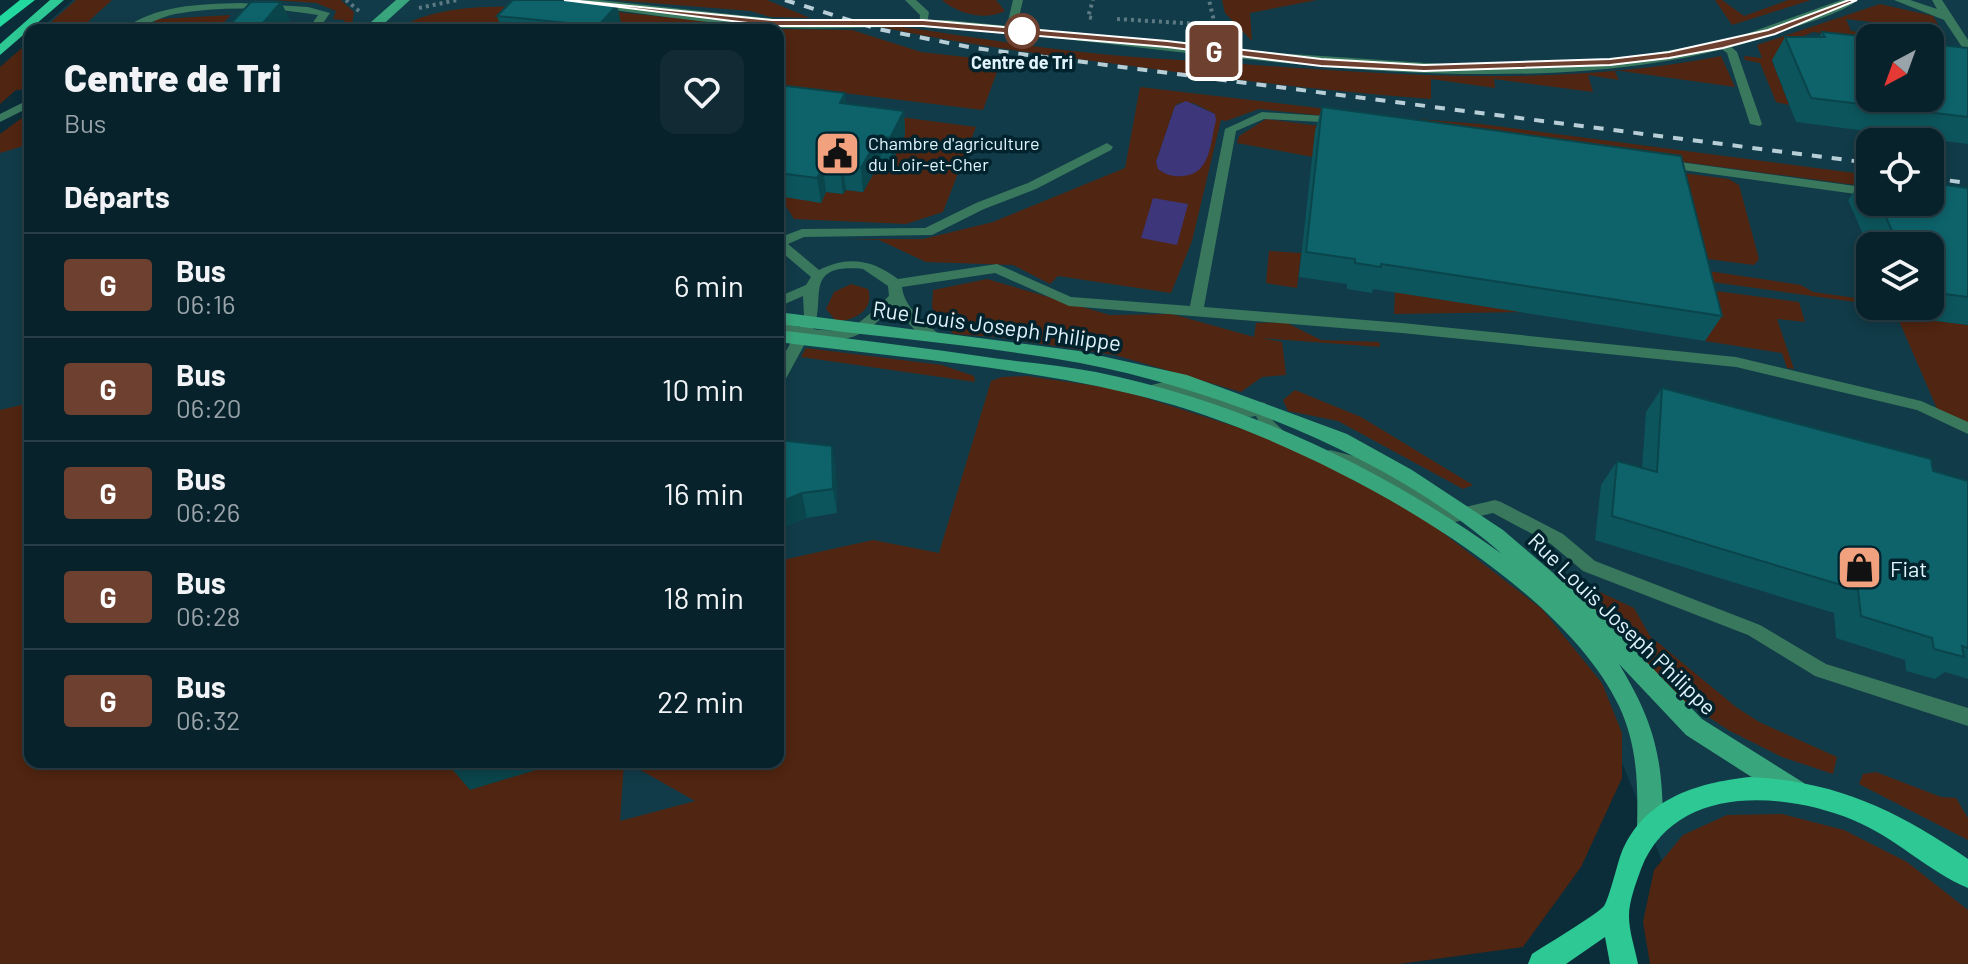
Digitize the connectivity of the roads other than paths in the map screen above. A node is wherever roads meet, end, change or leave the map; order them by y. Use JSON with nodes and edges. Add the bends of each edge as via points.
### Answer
{"nodes":[{"id":1,"x":28,"y":0,"type":"edge"},
{"id":2,"x":58,"y":0,"type":"edge"},
{"id":3,"x":156,"y":0,"type":"edge"},
{"id":4,"x":569,"y":0,"type":"edge"},
{"id":5,"x":910,"y":0,"type":"edge"},
{"id":6,"x":1018,"y":0,"type":"edge"},
{"id":7,"x":1852,"y":0,"type":"edge"},
{"id":8,"x":1899,"y":0,"type":"edge"},
{"id":9,"x":1937,"y":0,"type":"edge"},
{"id":10,"x":230,"y":3,"type":"edge"},
{"id":11,"x":379,"y":3,"type":"dead end"},
{"id":12,"x":409,"y":5,"type":"edge"},
{"id":13,"x":158,"y":15,"type":"junction"},
{"id":14,"x":1948,"y":18,"type":"junction"},
{"id":15,"x":0,"y":23,"type":"edge"},
{"id":16,"x":923,"y":23,"type":"junction"},
{"id":17,"x":31,"y":24,"type":"edge"},
{"id":18,"x":139,"y":24,"type":"edge"},
{"id":19,"x":317,"y":24,"type":"edge"},
{"id":20,"x":372,"y":24,"type":"edge"},
{"id":21,"x":378,"y":24,"type":"edge"},
{"id":22,"x":24,"y":30,"type":"edge"},
{"id":23,"x":1011,"y":30,"type":"junction"},
{"id":24,"x":1723,"y":45,"type":"junction"},
{"id":25,"x":1968,"y":48,"type":"edge"},
{"id":26,"x":0,"y":51,"type":"edge"},
{"id":27,"x":24,"y":105,"type":"edge"},
{"id":28,"x":0,"y":119,"type":"edge"},
{"id":29,"x":1361,"y":122,"type":"edge"},
{"id":30,"x":1756,"y":124,"type":"dead end"},
{"id":31,"x":1107,"y":147,"type":"dead end"},
{"id":32,"x":1654,"y":162,"type":"edge"},
{"id":33,"x":1856,"y":190,"type":"edge"},
{"id":34,"x":784,"y":240,"type":"edge"},
{"id":35,"x":784,"y":250,"type":"edge"},
{"id":36,"x":814,"y":282,"type":"junction"},
{"id":37,"x":895,"y":291,"type":"junction"},
{"id":38,"x":784,"y":299,"type":"edge"},
{"id":39,"x":1196,"y":311,"type":"junction"},
{"id":40,"x":858,"y":328,"type":"junction"},
{"id":41,"x":798,"y":332,"type":"edge"},
{"id":42,"x":935,"y":338,"type":"junction"},
{"id":43,"x":784,"y":366,"type":"edge"},
{"id":44,"x":1148,"y":391,"type":"junction"},
{"id":45,"x":1260,"y":407,"type":"junction"},
{"id":46,"x":1968,"y":428,"type":"edge"},
{"id":47,"x":1280,"y":435,"type":"junction"},
{"id":48,"x":1330,"y":456,"type":"junction"},
{"id":49,"x":1467,"y":515,"type":"junction"},
{"id":50,"x":1469,"y":540,"type":"junction"},
{"id":51,"x":1968,"y":717,"type":"edge"},
{"id":52,"x":1795,"y":791,"type":"junction"},
{"id":53,"x":1650,"y":830,"type":"junction"},
{"id":54,"x":1968,"y":875,"type":"edge"},
{"id":55,"x":1616,"y":914,"type":"junction"},
{"id":56,"x":1542,"y":964,"type":"edge"},
{"id":57,"x":1624,"y":964,"type":"edge"}],
"edges":[{"from":1,"to":15,"type":"highway"},
{"from":2,"to":17,"type":"main road"},
{"from":3,"to":13,"type":"lane"},
{"from":4,"to":16,"type":"street","via":[[736,20]]},
{"from":5,"to":16,"type":"lane","via":[[925,14]]},
{"from":6,"to":23,"type":"lane"},
{"from":7,"to":24,"type":"street"},
{"from":8,"to":14,"type":"lane"},
{"from":9,"to":14,"type":"lane"},
{"from":10,"to":13,"type":"lane"},
{"from":10,"to":19,"type":"lane","via":[[325,13]]},
{"from":11,"to":20,"type":"main road"},
{"from":12,"to":21,"type":"main road"},
{"from":13,"to":18,"type":"lane"},
{"from":14,"to":25,"type":"lane"},
{"from":16,"to":23,"type":"street"},
{"from":22,"to":26,"type":"main road"},
{"from":23,"to":24,"type":"street","via":[[1321,63],[1424,68],[1610,62]]},
{"from":24,"to":30,"type":"lane","via":[[1732,52]]},
{"from":27,"to":28,"type":"lane"},
{"from":29,"to":39,"type":"lane","via":[[1262,115],[1231,129]]},
{"from":31,"to":34,"type":"lane","via":[[927,232],[802,233]]},
{"from":32,"to":33,"type":"lane"},
{"from":35,"to":36,"type":"lane"},
{"from":36,"to":37,"type":"lane","via":[[833,268],[865,265]]},
{"from":36,"to":38,"type":"lane"},
{"from":36,"to":41,"type":"lane"},
{"from":37,"to":39,"type":"lane","via":[[997,268],[1069,301]]},
{"from":37,"to":40,"type":"lane"},
{"from":37,"to":42,"type":"lane","via":[[913,320]]},
{"from":39,"to":46,"type":"lane","via":[[1736,362],[1921,406]]},
{"from":40,"to":41,"type":"main road","name":"Rue Louis Joseph Philippe"},
{"from":40,"to":42,"type":"main road","name":"Rue Louis Joseph Philippe"},
{"from":41,"to":43,"type":"lane"},
{"from":41,"to":44,"type":"main road","name":"Rue Louis Joseph Philippe"},
{"from":42,"to":45,"type":"main road","name":"Rue Louis Joseph Philippe","via":[[1079,357],[1180,380]]},
{"from":44,"to":45,"type":"lane","via":[[1164,387],[1250,412]]},
{"from":44,"to":47,"type":"main road","name":"Rue Louis Joseph Philippe"},
{"from":45,"to":47,"type":"lane","via":[[1267,424]]},
{"from":45,"to":49,"type":"main road","name":"Rue Louis Joseph Philippe","via":[[1340,439]]},
{"from":47,"to":48,"type":"main road","name":"Rue Louis Joseph Philippe"},
{"from":48,"to":49,"type":"lane","via":[[1363,464],[1443,512]]},
{"from":48,"to":50,"type":"main road","name":"Rue Louis Joseph Philippe"},
{"from":49,"to":50,"type":"lane"},
{"from":49,"to":51,"type":"lane","via":[[1495,506],[1557,539],[1589,566],[1754,630],[1821,670]]},
{"from":49,"to":52,"type":"main road","name":"Rue Louis Joseph Philippe","via":[[1586,615],[1694,727]]},
{"from":50,"to":53,"type":"main road","name":"Rue Louis Joseph Philippe","via":[[1541,595],[1596,650],[1621,686],[1648,758]]},
{"from":52,"to":53,"type":"main road","via":[[1746,787],[1706,792],[1669,809]]},
{"from":52,"to":54,"type":"main road","via":[[1852,807],[1899,829]]},
{"from":53,"to":55,"type":"main road","via":[[1631,853]]},
{"from":55,"to":56,"type":"main road"},
{"from":55,"to":57,"type":"main road"}]}
